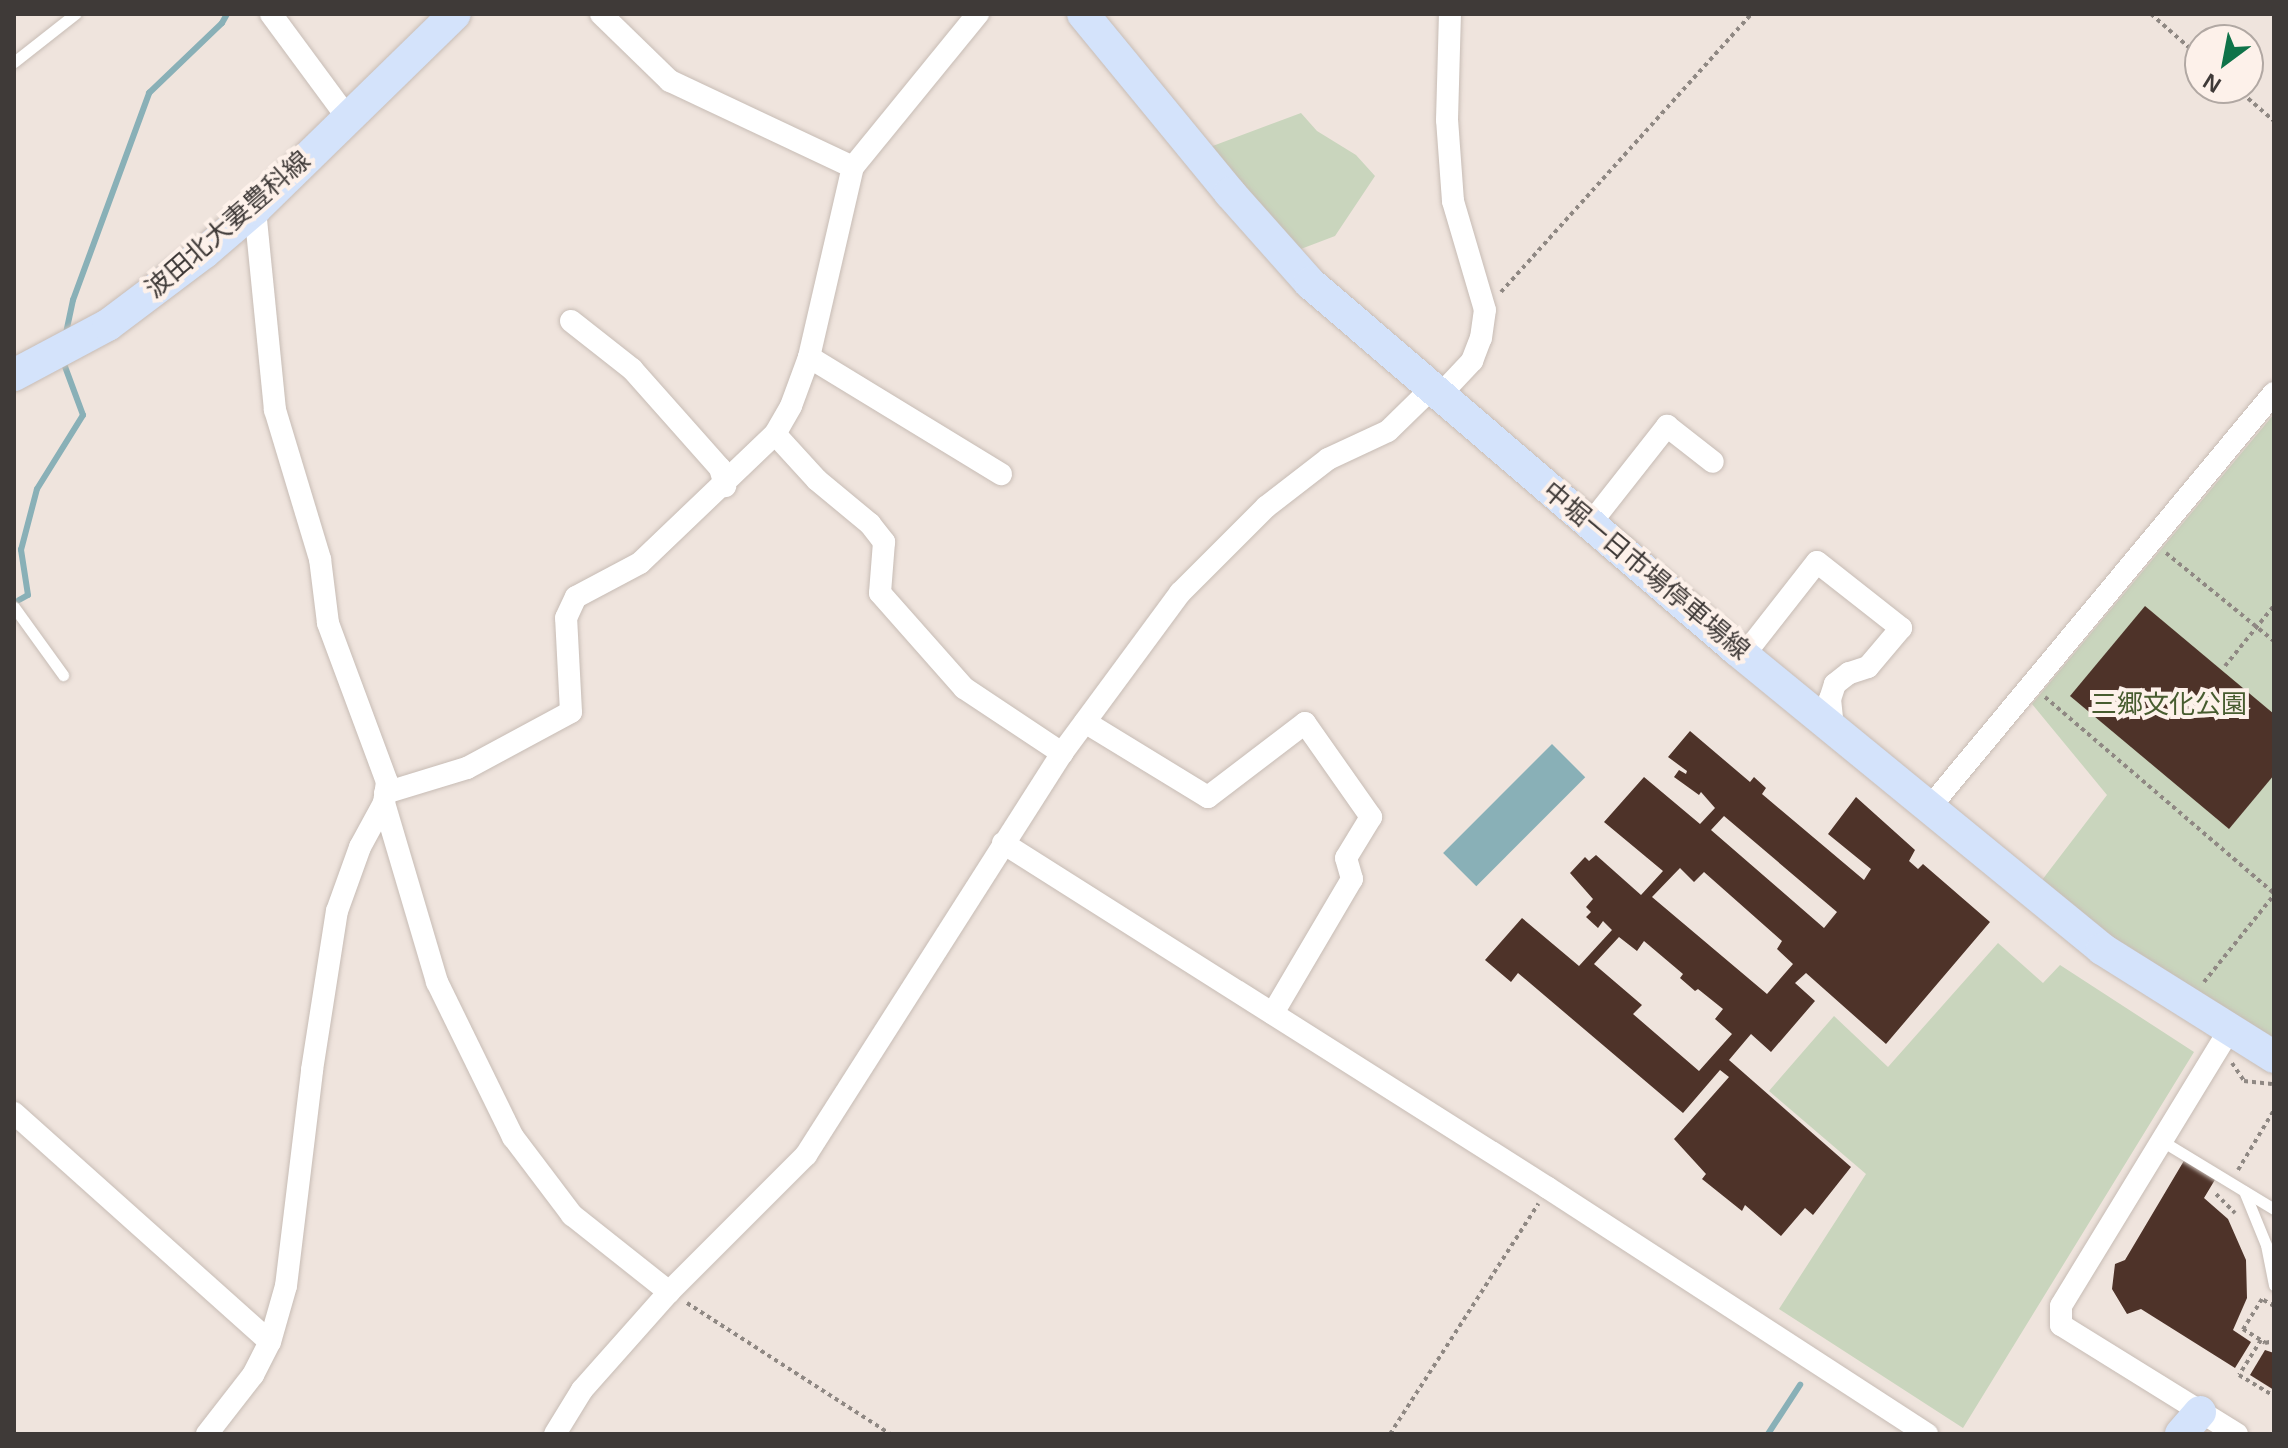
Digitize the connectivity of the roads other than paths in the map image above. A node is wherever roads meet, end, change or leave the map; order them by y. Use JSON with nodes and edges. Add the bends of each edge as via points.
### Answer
{"nodes":[{"id":1,"x":75,"y":14,"type":"edge"},
{"id":2,"x":271,"y":14,"type":"edge"},
{"id":3,"x":455,"y":14,"type":"edge"},
{"id":4,"x":601,"y":14,"type":"edge"},
{"id":5,"x":978,"y":14,"type":"edge"},
{"id":6,"x":1083,"y":14,"type":"edge"},
{"id":7,"x":1450,"y":14,"type":"edge"},
{"id":8,"x":14,"y":62,"type":"edge"},
{"id":9,"x":347,"y":117,"type":"junction"},
{"id":10,"x":853,"y":167,"type":"junction"},
{"id":11,"x":255,"y":209,"type":"junction"},
{"id":12,"x":571,"y":321,"type":"dead end"},
{"id":13,"x":809,"y":357,"type":"junction"},
{"id":14,"x":14,"y":375,"type":"edge"},
{"id":15,"x":1436,"y":392,"type":"junction"},
{"id":16,"x":2274,"y":393,"type":"edge"},
{"id":17,"x":775,"y":434,"type":"junction"},
{"id":18,"x":1713,"y":462,"type":"dead end"},
{"id":19,"x":1001,"y":474,"type":"dead end"},
{"id":20,"x":725,"y":486,"type":"junction"},
{"id":21,"x":1590,"y":524,"type":"junction"},
{"id":22,"x":14,"y":607,"type":"edge"},
{"id":23,"x":1744,"y":655,"type":"junction"},
{"id":24,"x":63,"y":675,"type":"dead end"},
{"id":25,"x":1085,"y":722,"type":"junction"},
{"id":26,"x":1833,"y":728,"type":"junction"},
{"id":27,"x":1062,"y":753,"type":"junction"},
{"id":28,"x":384,"y":798,"type":"junction"},
{"id":29,"x":1930,"y":807,"type":"junction"},
{"id":30,"x":1003,"y":843,"type":"junction"},
{"id":31,"x":1273,"y":1013,"type":"junction"},
{"id":32,"x":2230,"y":1044,"type":"junction"},
{"id":33,"x":2274,"y":1057,"type":"edge"},
{"id":34,"x":14,"y":1113,"type":"edge"},
{"id":35,"x":2162,"y":1141,"type":"junction"},
{"id":36,"x":2244,"y":1191,"type":"junction"},
{"id":37,"x":2274,"y":1209,"type":"edge"},
{"id":38,"x":2274,"y":1285,"type":"edge"},
{"id":39,"x":669,"y":1292,"type":"junction"},
{"id":40,"x":270,"y":1342,"type":"junction"},
{"id":41,"x":2190,"y":1423,"type":"edge"},
{"id":42,"x":207,"y":1434,"type":"edge"},
{"id":43,"x":555,"y":1434,"type":"edge"},
{"id":44,"x":1927,"y":1434,"type":"edge"},
{"id":45,"x":2237,"y":1434,"type":"edge"}],
"edges":[{"from":1,"to":8,"type":"lane"},
{"from":2,"to":9,"type":"street"},
{"from":3,"to":9,"type":"main road","name":"波田北大妻豊科線"},
{"from":4,"to":10,"type":"street","via":[[670,81]]},
{"from":5,"to":10,"type":"street"},
{"from":6,"to":15,"type":"main road","name":"中堀一日市場停車場線","via":[[1310,283]]},
{"from":7,"to":15,"type":"street","via":[[1447,120],[1453,201],[1485,310],[1472,361]]},
{"from":9,"to":11,"type":"main road","name":"波田北大妻豊科線"},
{"from":10,"to":13,"type":"street"},
{"from":11,"to":14,"type":"main road","name":"波田北大妻豊科線","via":[[108,325]]},
{"from":11,"to":28,"type":"street","via":[[275,410],[320,559],[328,623],[387,782]]},
{"from":12,"to":20,"type":"street","via":[[632,369],[720,468]]},
{"from":13,"to":17,"type":"street"},
{"from":13,"to":19,"type":"street"},
{"from":15,"to":21,"type":"main road","name":"中堀一日市場停車場線"},
{"from":15,"to":25,"type":"street","via":[[1388,431],[1328,459],[1266,507],[1180,593]]},
{"from":16,"to":29,"type":"street"},
{"from":17,"to":20,"type":"street"},
{"from":17,"to":27,"type":"street","via":[[884,542],[880,593],[964,688]]},
{"from":18,"to":21,"type":"street","via":[[1667,426]]},
{"from":20,"to":28,"type":"street","via":[[640,563],[576,597],[566,618],[571,712],[467,768]]},
{"from":21,"to":23,"type":"main road","name":"中堀一日市場停車場線"},
{"from":22,"to":24,"type":"lane"},
{"from":23,"to":26,"type":"main road","name":"中堀一日市場停車場線"},
{"from":23,"to":26,"type":"street","via":[[1817,562],[1901,628],[1868,667],[1835,684],[1830,699]]},
{"from":25,"to":27,"type":"street"},
{"from":25,"to":31,"type":"street","via":[[1208,797],[1305,723],[1371,817],[1346,858],[1352,879]]},
{"from":26,"to":29,"type":"main road","name":"中堀一日市場停車場線"},
{"from":27,"to":30,"type":"street"},
{"from":28,"to":39,"type":"street","via":[[437,982],[513,1137],[572,1215]]},
{"from":28,"to":40,"type":"street","via":[[337,911],[286,1286]]},
{"from":29,"to":32,"type":"main road","name":"中堀一日市場停車場線","via":[[2102,949],[2187,1003]]},
{"from":30,"to":31,"type":"street"},
{"from":30,"to":39,"type":"street","via":[[806,1155]]},
{"from":31,"to":44,"type":"street"},
{"from":32,"to":33,"type":"main road","name":"中堀一日市場停車場線"},
{"from":32,"to":35,"type":"street"},
{"from":34,"to":40,"type":"street"},
{"from":35,"to":36,"type":"lane"},
{"from":35,"to":41,"type":"street","via":[[2061,1306],[2061,1325]]},
{"from":36,"to":37,"type":"lane"},
{"from":36,"to":38,"type":"lane","via":[[2266,1245]]},
{"from":39,"to":43,"type":"street","via":[[582,1390]]},
{"from":40,"to":42,"type":"street","via":[[253,1375]]},
{"from":41,"to":45,"type":"street"}]}
